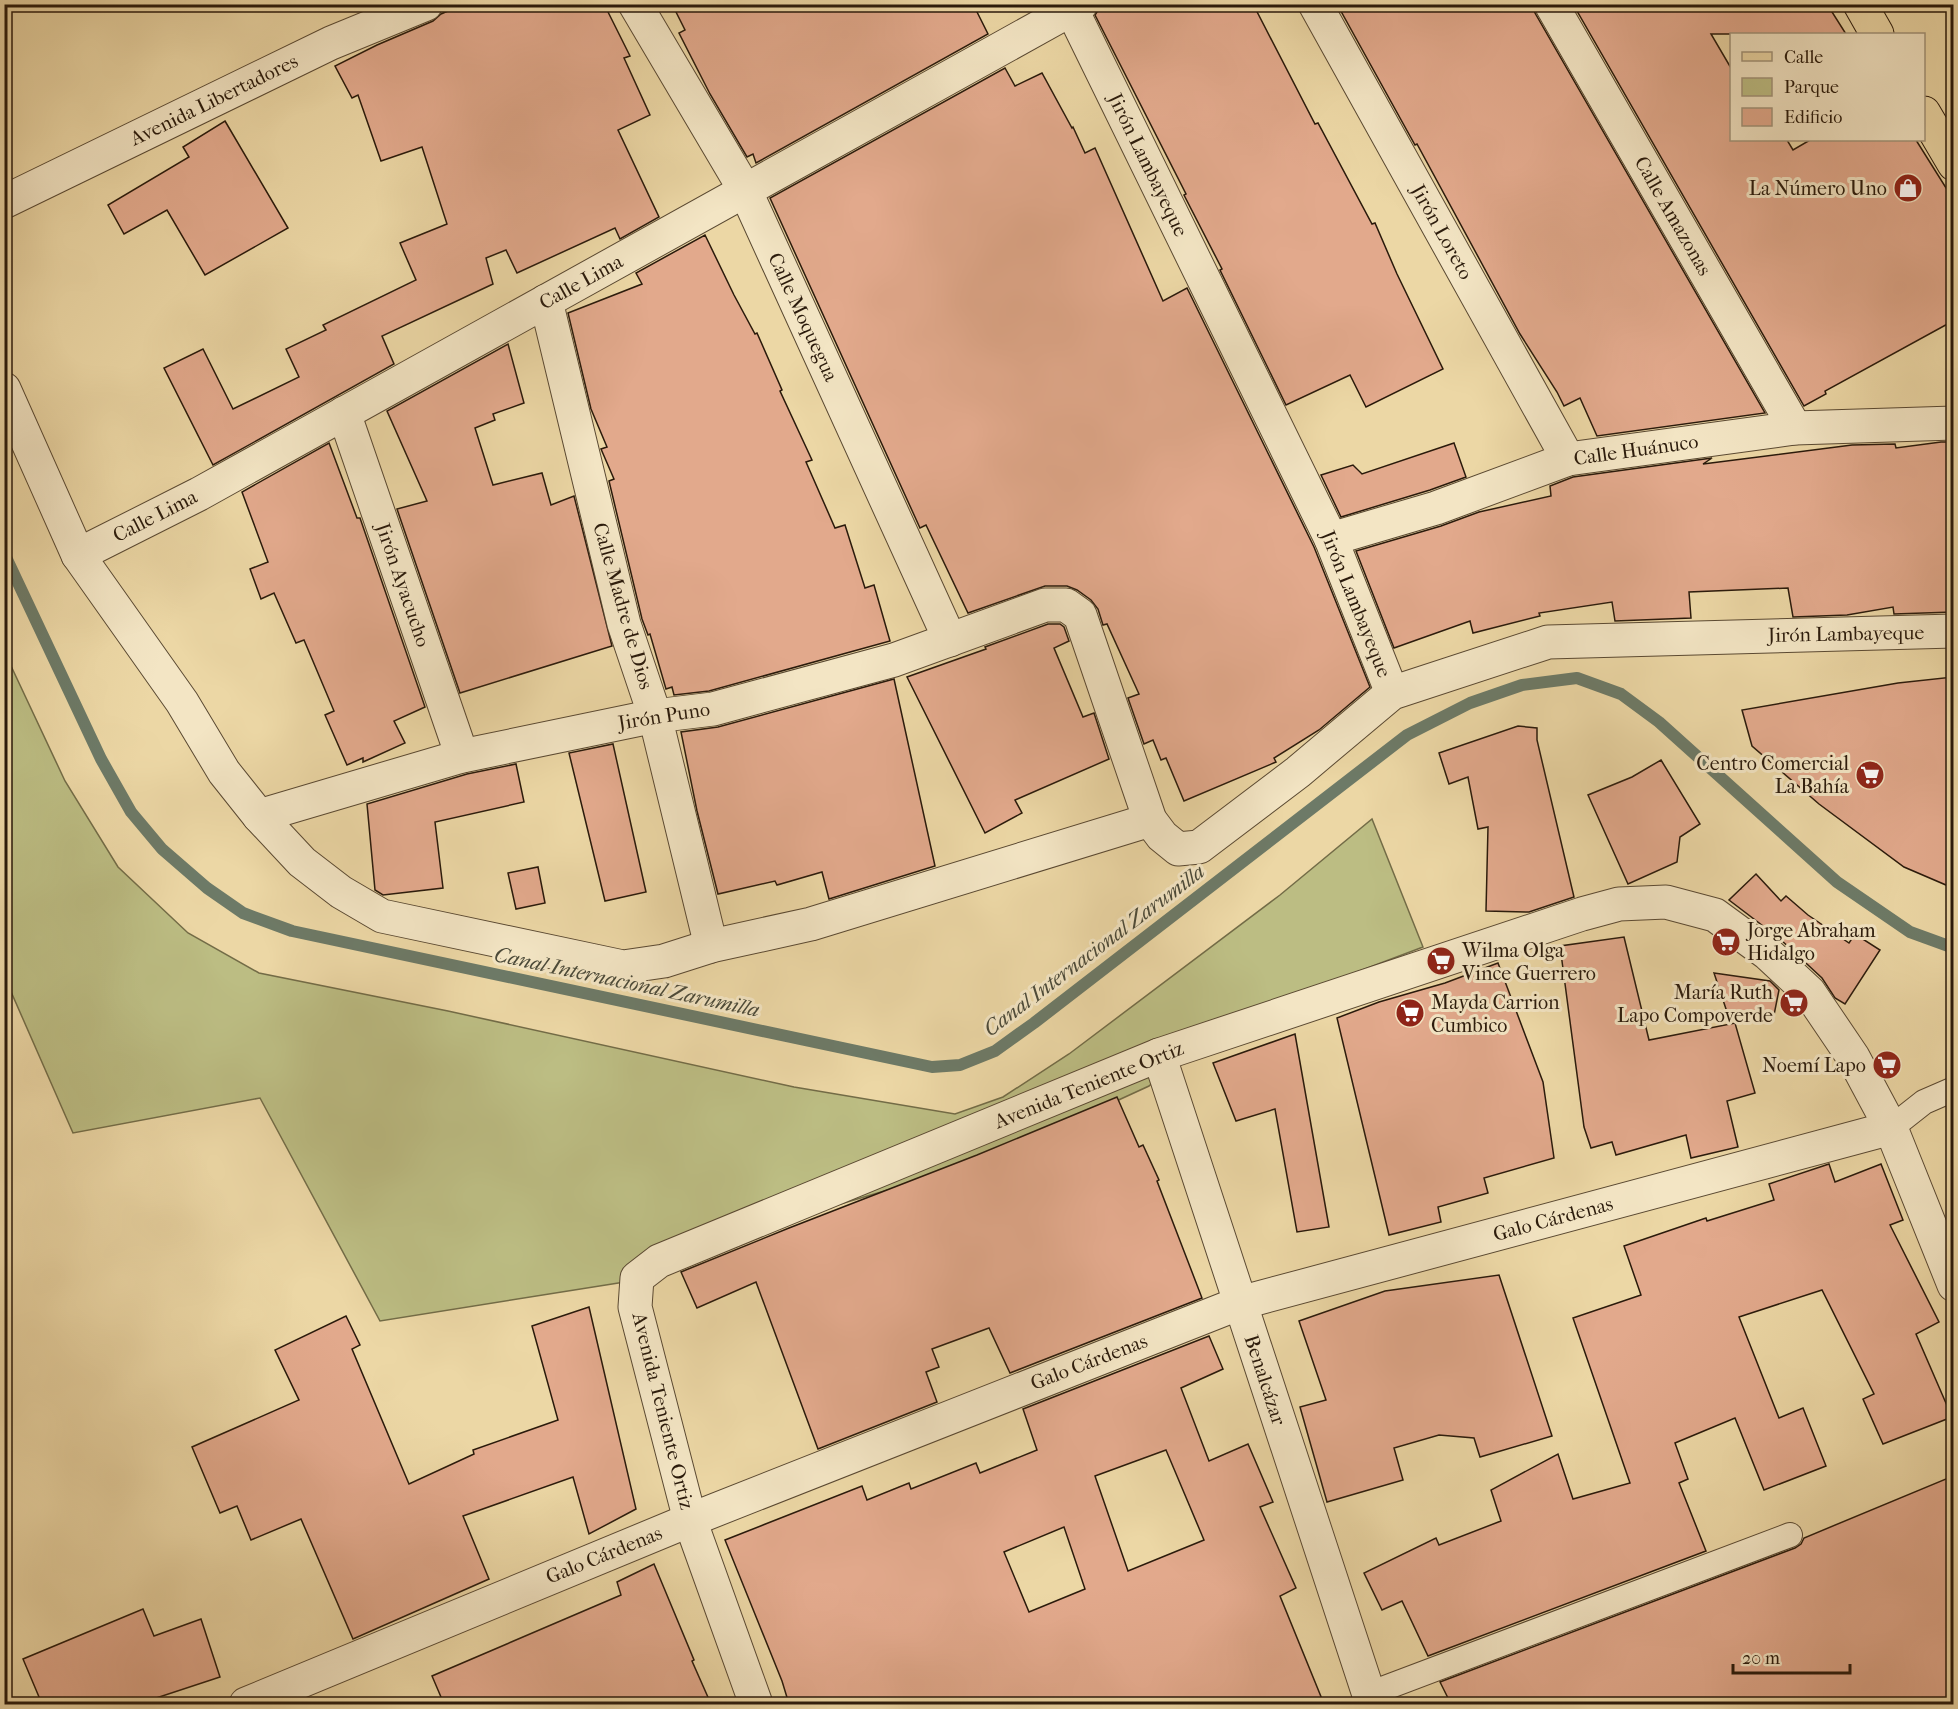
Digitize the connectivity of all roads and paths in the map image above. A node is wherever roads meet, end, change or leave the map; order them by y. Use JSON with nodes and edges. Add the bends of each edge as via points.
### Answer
{"nodes":[{"id":1,"x":426,"y":4,"type":"edge"},
{"id":2,"x":635,"y":4,"type":"edge"},
{"id":3,"x":1315,"y":4,"type":"edge"},
{"id":4,"x":1551,"y":4,"type":"edge"},
{"id":5,"x":1860,"y":4,"type":"edge"},
{"id":6,"x":1074,"y":6,"type":"edge"},
{"id":7,"x":1876,"y":33,"type":"edge"},
{"id":8,"x":1925,"y":116,"type":"edge"},
{"id":9,"x":1953,"y":164,"type":"edge"},
{"id":10,"x":745,"y":190,"type":"junction"},
{"id":11,"x":4,"y":202,"type":"edge"},
{"id":12,"x":546,"y":301,"type":"junction"},
{"id":13,"x":4,"y":389,"type":"edge"},
{"id":14,"x":344,"y":413,"type":"junction"},
{"id":15,"x":1953,"y":423,"type":"edge"},
{"id":16,"x":1795,"y":428,"type":"junction"},
{"id":17,"x":1568,"y":459,"type":"junction"},
{"id":18,"x":1331,"y":539,"type":"junction"},
{"id":19,"x":78,"y":555,"type":"junction"},
{"id":20,"x":1953,"y":631,"type":"edge"},
{"id":21,"x":950,"y":640,"type":"junction"},
{"id":22,"x":1392,"y":693,"type":"junction"},
{"id":23,"x":655,"y":716,"type":"junction"},
{"id":24,"x":462,"y":756,"type":"junction"},
{"id":25,"x":259,"y":816,"type":"junction"},
{"id":26,"x":1150,"y":820,"type":"junction"},
{"id":27,"x":711,"y":946,"type":"junction"},
{"id":28,"x":1159,"y":1055,"type":"junction"},
{"id":29,"x":1953,"y":1089,"type":"edge"},
{"id":30,"x":1891,"y":1128,"type":"junction"},
{"id":31,"x":1953,"y":1285,"type":"edge"},
{"id":32,"x":1240,"y":1303,"type":"junction"},
{"id":33,"x":690,"y":1520,"type":"junction"},
{"id":34,"x":1790,"y":1535,"type":"dead end"},
{"id":35,"x":1371,"y":1699,"type":"edge"},
{"id":36,"x":246,"y":1704,"type":"edge"},
{"id":37,"x":756,"y":1704,"type":"edge"}],
"edges":[{"from":1,"to":11,"type":"street","name":"Avenida Libertadores","via":[[331,43]]},
{"from":2,"to":10,"type":"street","name":"Calle Moquegua"},
{"from":3,"to":17,"type":"street","name":"Jirón Loreto"},
{"from":4,"to":16,"type":"street","name":"Calle Amazonas"},
{"from":5,"to":7,"type":"main road"},
{"from":6,"to":10,"type":"street","name":"Calle Lima"},
{"from":6,"to":18,"type":"street","name":"Jirón Lambayeque"},
{"from":8,"to":9,"type":"main road"},
{"from":10,"to":12,"type":"street","name":"Calle Lima"},
{"from":10,"to":21,"type":"street","name":"Calle Moquegua"},
{"from":12,"to":14,"type":"street","name":"Calle Lima"},
{"from":12,"to":23,"type":"street","name":"Calle Madre de Dios","via":[[624,624]]},
{"from":13,"to":19,"type":"street"},
{"from":14,"to":19,"type":"street","name":"Calle Lima","via":[[199,494]]},
{"from":14,"to":24,"type":"street","name":"Jirón Ayacucho"},
{"from":15,"to":16,"type":"street","name":"Calle Huánuco"},
{"from":16,"to":17,"type":"street","name":"Calle Huánuco"},
{"from":17,"to":18,"type":"street","name":"Calle Huánuco","via":[[1436,507]]},
{"from":18,"to":22,"type":"street","name":"Jirón Lambayeque"},
{"from":19,"to":25,"type":"street","via":[[182,702],[224,772]]},
{"from":20,"to":22,"type":"street","name":"Jirón Lambayeque","via":[[1548,642]]},
{"from":21,"to":23,"type":"street","name":"Jirón Puno","via":[[894,660],[713,709]]},
{"from":21,"to":26,"type":"street","name":"Jirón Puno","via":[[1045,605],[1066,605],[1080,615]]},
{"from":22,"to":26,"type":"street","via":[[1298,772],[1199,847],[1178,849]]},
{"from":23,"to":24,"type":"street","name":"Jirón Puno"},
{"from":23,"to":27,"type":"street","name":"Calle Madre de Dios"},
{"from":24,"to":25,"type":"street","name":"Jirón Puno"},
{"from":25,"to":27,"type":"street","via":[[302,862],[382,916],[623,967]]},
{"from":26,"to":27,"type":"street","via":[[812,924]]},
{"from":28,"to":30,"type":"street","name":"Avenida Teniente Ortiz","via":[[1582,914],[1619,904],[1666,902],[1714,915],[1767,953],[1809,992],[1853,1057]]},
{"from":28,"to":32,"type":"street","name":"Benalcázar"},
{"from":28,"to":33,"type":"street","name":"Avenida Teniente Ortiz","via":[[659,1260],[637,1278],[635,1307]]},
{"from":29,"to":30,"type":"lane","name":"Galo Cárdenas","via":[[1924,1102]]},
{"from":30,"to":31,"type":"street","name":"Avenida Teniente Ortiz"},
{"from":30,"to":32,"type":"street","name":"Galo Cárdenas"},
{"from":32,"to":33,"type":"street","name":"Galo Cárdenas"},
{"from":32,"to":35,"type":"street","name":"Benalcázar"},
{"from":33,"to":36,"type":"street","name":"Galo Cárdenas"},
{"from":33,"to":37,"type":"street","name":"Avenida Teniente Ortiz"},
{"from":34,"to":35,"type":"lane"}]}
